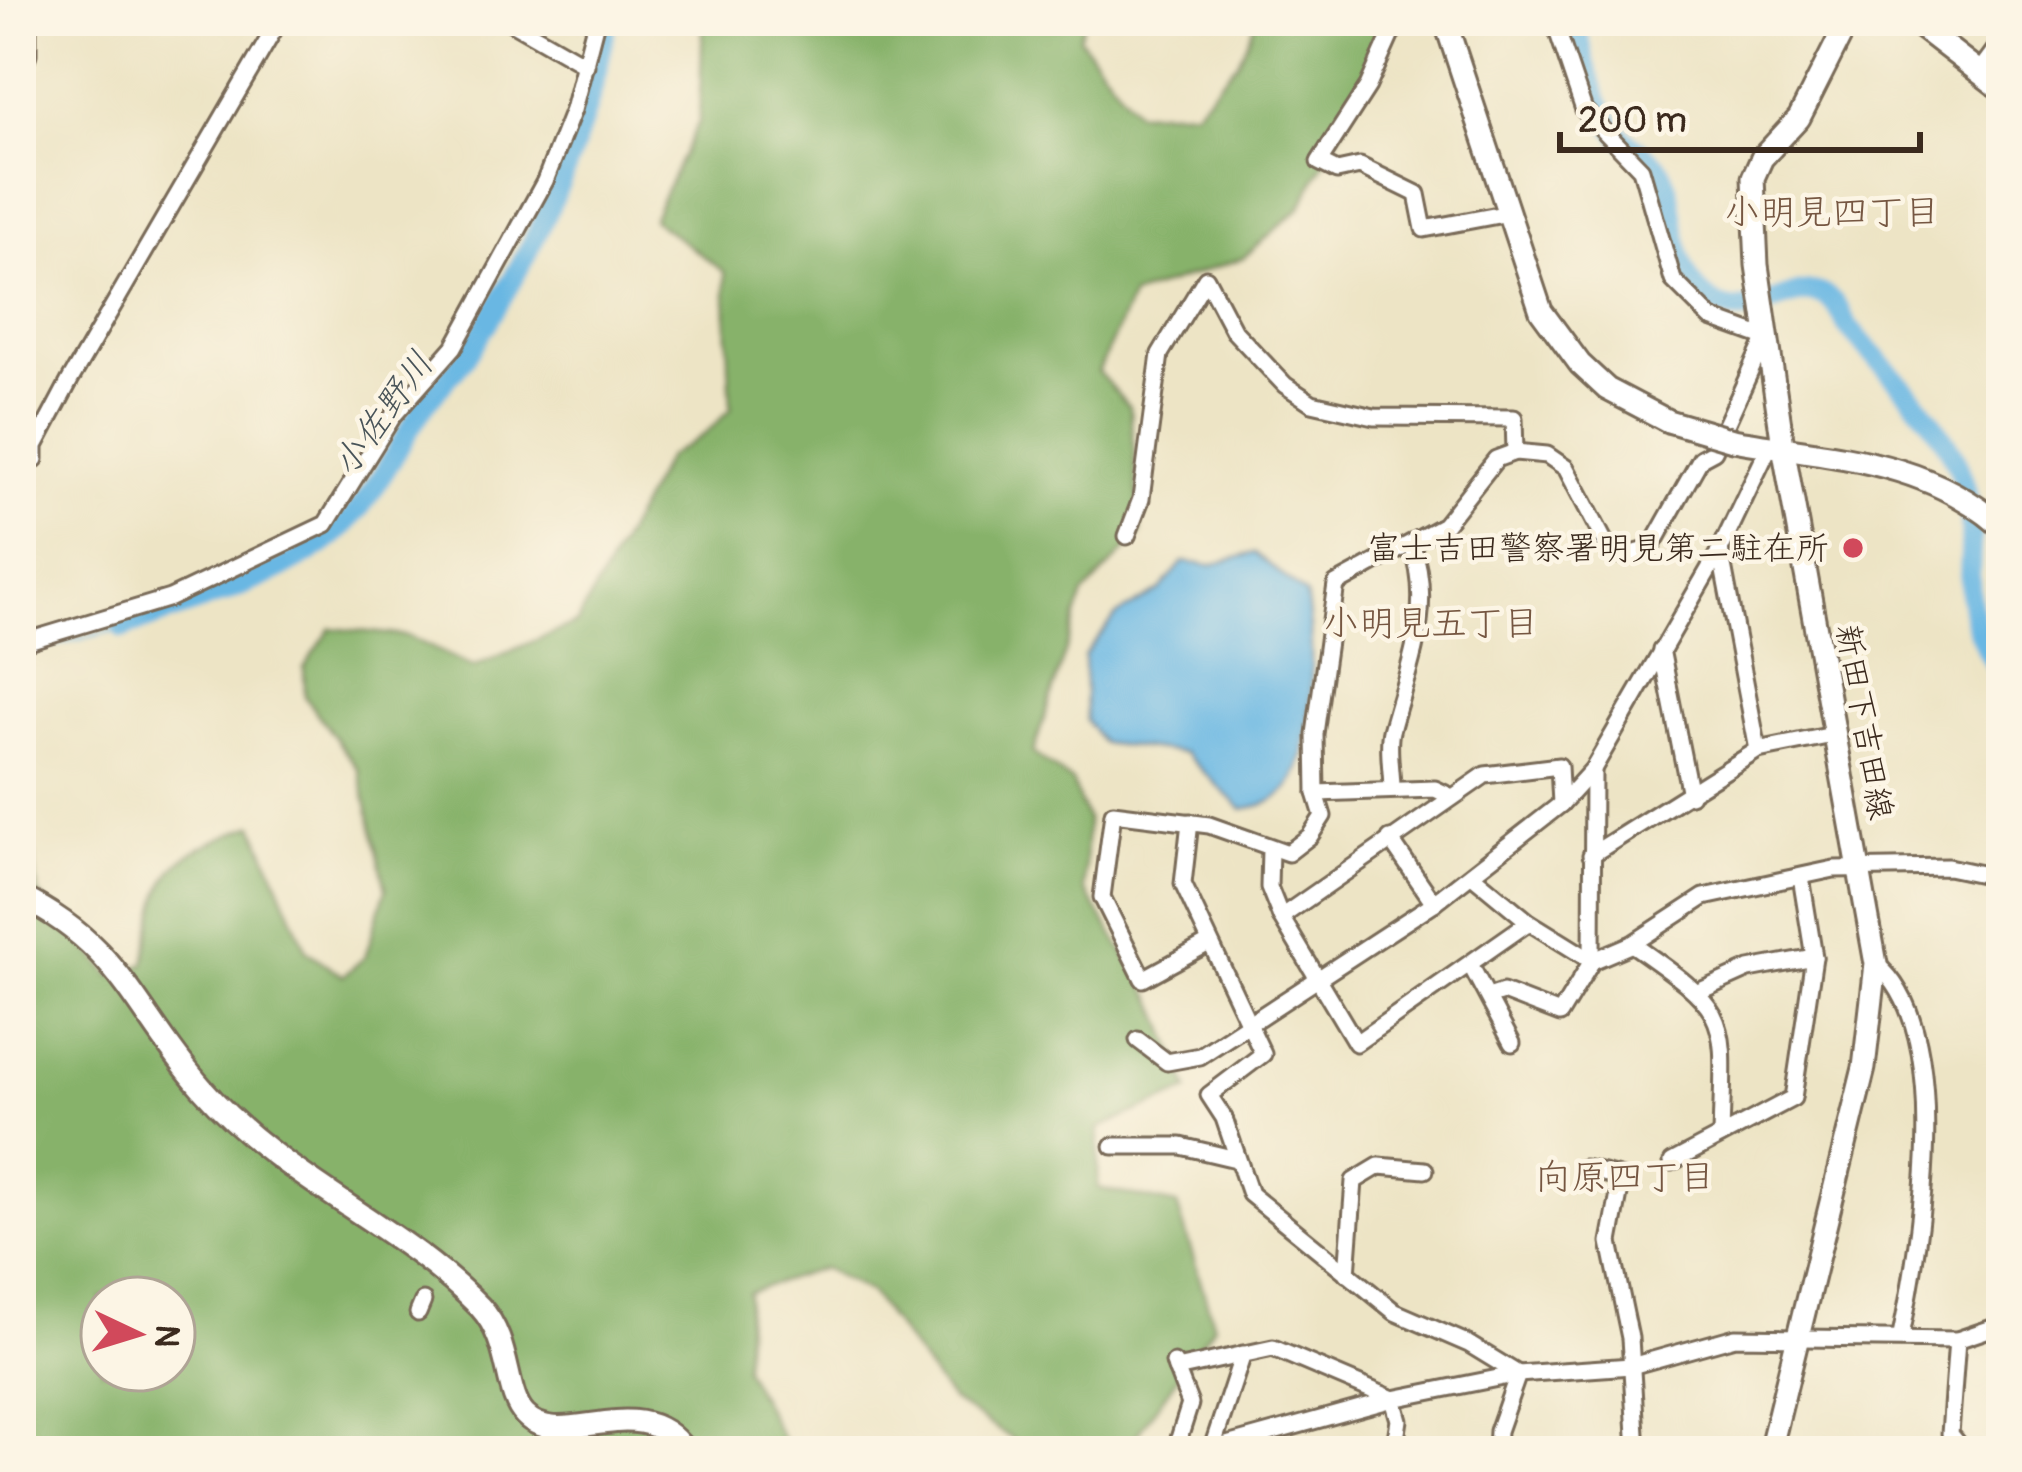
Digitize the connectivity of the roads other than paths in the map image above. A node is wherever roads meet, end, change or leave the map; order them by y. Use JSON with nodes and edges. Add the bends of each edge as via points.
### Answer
{"nodes":[{"id":1,"x":28,"y":21,"type":"edge"},
{"id":2,"x":279,"y":21,"type":"edge"},
{"id":3,"x":509,"y":21,"type":"edge"},
{"id":4,"x":596,"y":21,"type":"edge"},
{"id":5,"x":1397,"y":21,"type":"edge"},
{"id":6,"x":1445,"y":21,"type":"edge"},
{"id":7,"x":1554,"y":21,"type":"edge"},
{"id":8,"x":1848,"y":21,"type":"edge"},
{"id":9,"x":1913,"y":21,"type":"edge"},
{"id":10,"x":2001,"y":42,"type":"edge"},
{"id":11,"x":586,"y":65,"type":"junction"},
{"id":12,"x":1978,"y":72,"type":"junction"},
{"id":13,"x":21,"y":73,"type":"edge"},
{"id":14,"x":2001,"y":89,"type":"edge"},
{"id":15,"x":1509,"y":213,"type":"junction"},
{"id":16,"x":1766,"y":334,"type":"junction"},
{"id":17,"x":1776,"y":445,"type":"junction"},
{"id":18,"x":1515,"y":452,"type":"junction"},
{"id":19,"x":21,"y":469,"type":"edge"},
{"id":20,"x":1999,"y":524,"type":"edge"},
{"id":21,"x":1127,"y":536,"type":"dead end"},
{"id":22,"x":1412,"y":546,"type":"junction"},
{"id":23,"x":1720,"y":550,"type":"junction"},
{"id":24,"x":21,"y":643,"type":"edge"},
{"id":25,"x":1661,"y":649,"type":"junction"},
{"id":26,"x":1833,"y":735,"type":"junction"},
{"id":27,"x":1758,"y":750,"type":"junction"},
{"id":28,"x":1593,"y":770,"type":"junction"},
{"id":29,"x":1392,"y":789,"type":"junction"},
{"id":30,"x":1316,"y":793,"type":"junction"},
{"id":31,"x":1690,"y":795,"type":"junction"},
{"id":32,"x":1452,"y":797,"type":"junction"},
{"id":33,"x":1561,"y":804,"type":"junction"},
{"id":34,"x":1190,"y":822,"type":"junction"},
{"id":35,"x":1390,"y":839,"type":"junction"},
{"id":36,"x":1270,"y":849,"type":"junction"},
{"id":37,"x":1592,"y":855,"type":"junction"},
{"id":38,"x":1855,"y":865,"type":"junction"},
{"id":39,"x":1472,"y":875,"type":"junction"},
{"id":40,"x":1801,"y":877,"type":"junction"},
{"id":41,"x":2001,"y":878,"type":"edge"},
{"id":42,"x":21,"y":897,"type":"edge"},
{"id":43,"x":1434,"y":903,"type":"junction"},
{"id":44,"x":1281,"y":917,"type":"junction"},
{"id":45,"x":1529,"y":922,"type":"junction"},
{"id":46,"x":1207,"y":944,"type":"junction"},
{"id":47,"x":1632,"y":944,"type":"junction"},
{"id":48,"x":1814,"y":957,"type":"junction"},
{"id":49,"x":1592,"y":961,"type":"junction"},
{"id":50,"x":1876,"y":964,"type":"junction"},
{"id":51,"x":1472,"y":966,"type":"junction"},
{"id":52,"x":1317,"y":983,"type":"junction"},
{"id":53,"x":1700,"y":991,"type":"junction"},
{"id":54,"x":1488,"y":997,"type":"junction"},
{"id":55,"x":1248,"y":1024,"type":"junction"},
{"id":56,"x":1138,"y":1040,"type":"dead end"},
{"id":57,"x":1512,"y":1043,"type":"dead end"},
{"id":58,"x":1721,"y":1136,"type":"junction"},
{"id":59,"x":1113,"y":1146,"type":"dead end"},
{"id":60,"x":1236,"y":1159,"type":"junction"},
{"id":61,"x":1672,"y":1162,"type":"dead end"},
{"id":62,"x":1584,"y":1168,"type":"dead end"},
{"id":63,"x":1426,"y":1170,"type":"dead end"},
{"id":64,"x":1347,"y":1274,"type":"junction"},
{"id":65,"x":2001,"y":1325,"type":"edge"},
{"id":66,"x":1901,"y":1336,"type":"junction"},
{"id":67,"x":1795,"y":1339,"type":"junction"},
{"id":68,"x":1958,"y":1340,"type":"junction"},
{"id":69,"x":1244,"y":1354,"type":"junction"},
{"id":70,"x":1631,"y":1366,"type":"junction"},
{"id":71,"x":1518,"y":1374,"type":"junction"},
{"id":72,"x":1393,"y":1399,"type":"junction"},
{"id":73,"x":1212,"y":1450,"type":"edge"},
{"id":74,"x":685,"y":1451,"type":"edge"},
{"id":75,"x":1174,"y":1451,"type":"edge"},
{"id":76,"x":1394,"y":1451,"type":"edge"},
{"id":77,"x":1497,"y":1451,"type":"edge"},
{"id":78,"x":1636,"y":1451,"type":"edge"},
{"id":79,"x":1770,"y":1451,"type":"edge"},
{"id":80,"x":1964,"y":1451,"type":"edge"}],
"edges":[{"from":1,"to":13,"type":"street"},
{"from":2,"to":19,"type":"street","via":[[70,380],[35,459]]},
{"from":3,"to":11,"type":"street"},
{"from":4,"to":11,"type":"street"},
{"from":5,"to":15,"type":"street","via":[[1368,86],[1319,162],[1337,171],[1360,166],[1417,194],[1424,229]]},
{"from":6,"to":15,"type":"street"},
{"from":7,"to":16,"type":"street","via":[[1584,110],[1641,169],[1673,280],[1711,318]]},
{"from":8,"to":16,"type":"street","name":"新田下吉田線","via":[[1799,118],[1754,178]]},
{"from":9,"to":12,"type":"street"},
{"from":10,"to":12,"type":"street"},
{"from":11,"to":24,"type":"street","via":[[545,181],[454,347],[392,416],[326,524],[170,598]]},
{"from":12,"to":14,"type":"street"},
{"from":15,"to":17,"type":"street","bridge":true,"via":[[1541,311],[1607,389],[1667,422]]},
{"from":16,"to":17,"type":"street","name":"新田下吉田線"},
{"from":16,"to":18,"type":"street","via":[[1714,451],[1701,458],[1650,550],[1610,552],[1566,468],[1547,454]]},
{"from":17,"to":20,"type":"street","via":[[1916,474]]},
{"from":17,"to":23,"type":"street"},
{"from":17,"to":26,"type":"street","name":"新田下吉田線"},
{"from":18,"to":21,"type":"street","via":[[1514,418],[1374,417],[1297,394],[1234,331],[1206,278],[1160,354],[1141,499]]},
{"from":18,"to":22,"type":"street","via":[[1496,459],[1451,519]]},
{"from":22,"to":29,"type":"street","via":[[1422,574],[1421,619],[1390,734]]},
{"from":22,"to":30,"type":"street","via":[[1332,591]]},
{"from":23,"to":25,"type":"street"},
{"from":23,"to":27,"type":"street"},
{"from":25,"to":28,"type":"street"},
{"from":25,"to":31,"type":"street"},
{"from":26,"to":27,"type":"street"},
{"from":26,"to":38,"type":"street","name":"新田下吉田線"},
{"from":27,"to":31,"type":"street"},
{"from":28,"to":33,"type":"street"},
{"from":28,"to":37,"type":"street"},
{"from":29,"to":30,"type":"street"},
{"from":29,"to":32,"type":"street"},
{"from":30,"to":36,"type":"street","via":[[1323,816],[1310,836],[1288,853]]},
{"from":31,"to":37,"type":"street"},
{"from":32,"to":33,"type":"street","via":[[1485,775],[1559,766]]},
{"from":32,"to":35,"type":"street"},
{"from":33,"to":39,"type":"street"},
{"from":34,"to":36,"type":"street"},
{"from":34,"to":46,"type":"street","via":[[1184,884]]},
{"from":34,"to":46,"type":"street","via":[[1113,813],[1102,897],[1143,979]]},
{"from":35,"to":43,"type":"street"},
{"from":35,"to":44,"type":"street"},
{"from":36,"to":44,"type":"street","via":[[1269,887]]},
{"from":37,"to":49,"type":"street"},
{"from":38,"to":40,"type":"street"},
{"from":38,"to":41,"type":"street","via":[[1948,867]]},
{"from":38,"to":50,"type":"street","name":"新田下吉田線"},
{"from":39,"to":43,"type":"street"},
{"from":39,"to":45,"type":"street"},
{"from":40,"to":47,"type":"street","via":[[1704,897]]},
{"from":40,"to":48,"type":"street"},
{"from":42,"to":74,"type":"street","via":[[97,946],[243,1131],[479,1307],[505,1343],[529,1419],[632,1419],[672,1436]]},
{"from":43,"to":52,"type":"street"},
{"from":44,"to":52,"type":"street"},
{"from":45,"to":49,"type":"street"},
{"from":45,"to":51,"type":"street"},
{"from":46,"to":55,"type":"street"},
{"from":47,"to":49,"type":"street"},
{"from":47,"to":53,"type":"street"},
{"from":48,"to":53,"type":"street","via":[[1748,969]]},
{"from":48,"to":58,"type":"street","via":[[1793,1098]]},
{"from":49,"to":54,"type":"street","via":[[1560,1014],[1503,992]]},
{"from":50,"to":66,"type":"street","via":[[1908,1010],[1920,1069],[1924,1174]]},
{"from":50,"to":67,"type":"street","name":"新田下吉田線","via":[[1864,1068]]},
{"from":51,"to":52,"type":"street","via":[[1356,1043]]},
{"from":51,"to":54,"type":"street"},
{"from":52,"to":55,"type":"street"},
{"from":53,"to":58,"type":"street","via":[[1724,1031]]},
{"from":54,"to":57,"type":"street"},
{"from":55,"to":56,"type":"street","via":[[1186,1061],[1157,1058]]},
{"from":55,"to":60,"type":"street","via":[[1263,1054],[1209,1095]]},
{"from":58,"to":61,"type":"street"},
{"from":59,"to":60,"type":"street","via":[[1181,1146]]},
{"from":60,"to":64,"type":"street","via":[[1250,1194]]},
{"from":62,"to":70,"type":"street","via":[[1622,1178],[1610,1243]]},
{"from":63,"to":64,"type":"street","via":[[1379,1166],[1354,1181]]},
{"from":64,"to":71,"type":"street","via":[[1395,1312]]},
{"from":65,"to":68,"type":"street"},
{"from":66,"to":67,"type":"street"},
{"from":66,"to":68,"type":"street"},
{"from":67,"to":70,"type":"street","via":[[1735,1337]]},
{"from":67,"to":79,"type":"street","name":"新田下吉田線"},
{"from":68,"to":80,"type":"street","via":[[1950,1434]]},
{"from":69,"to":72,"type":"street","via":[[1273,1348]]},
{"from":69,"to":73,"type":"street"},
{"from":69,"to":75,"type":"street","via":[[1175,1365],[1190,1404]]},
{"from":70,"to":71,"type":"street"},
{"from":70,"to":78,"type":"street"},
{"from":71,"to":72,"type":"street"},
{"from":71,"to":77,"type":"street"},
{"from":72,"to":73,"type":"street"},
{"from":72,"to":76,"type":"street"}]}
